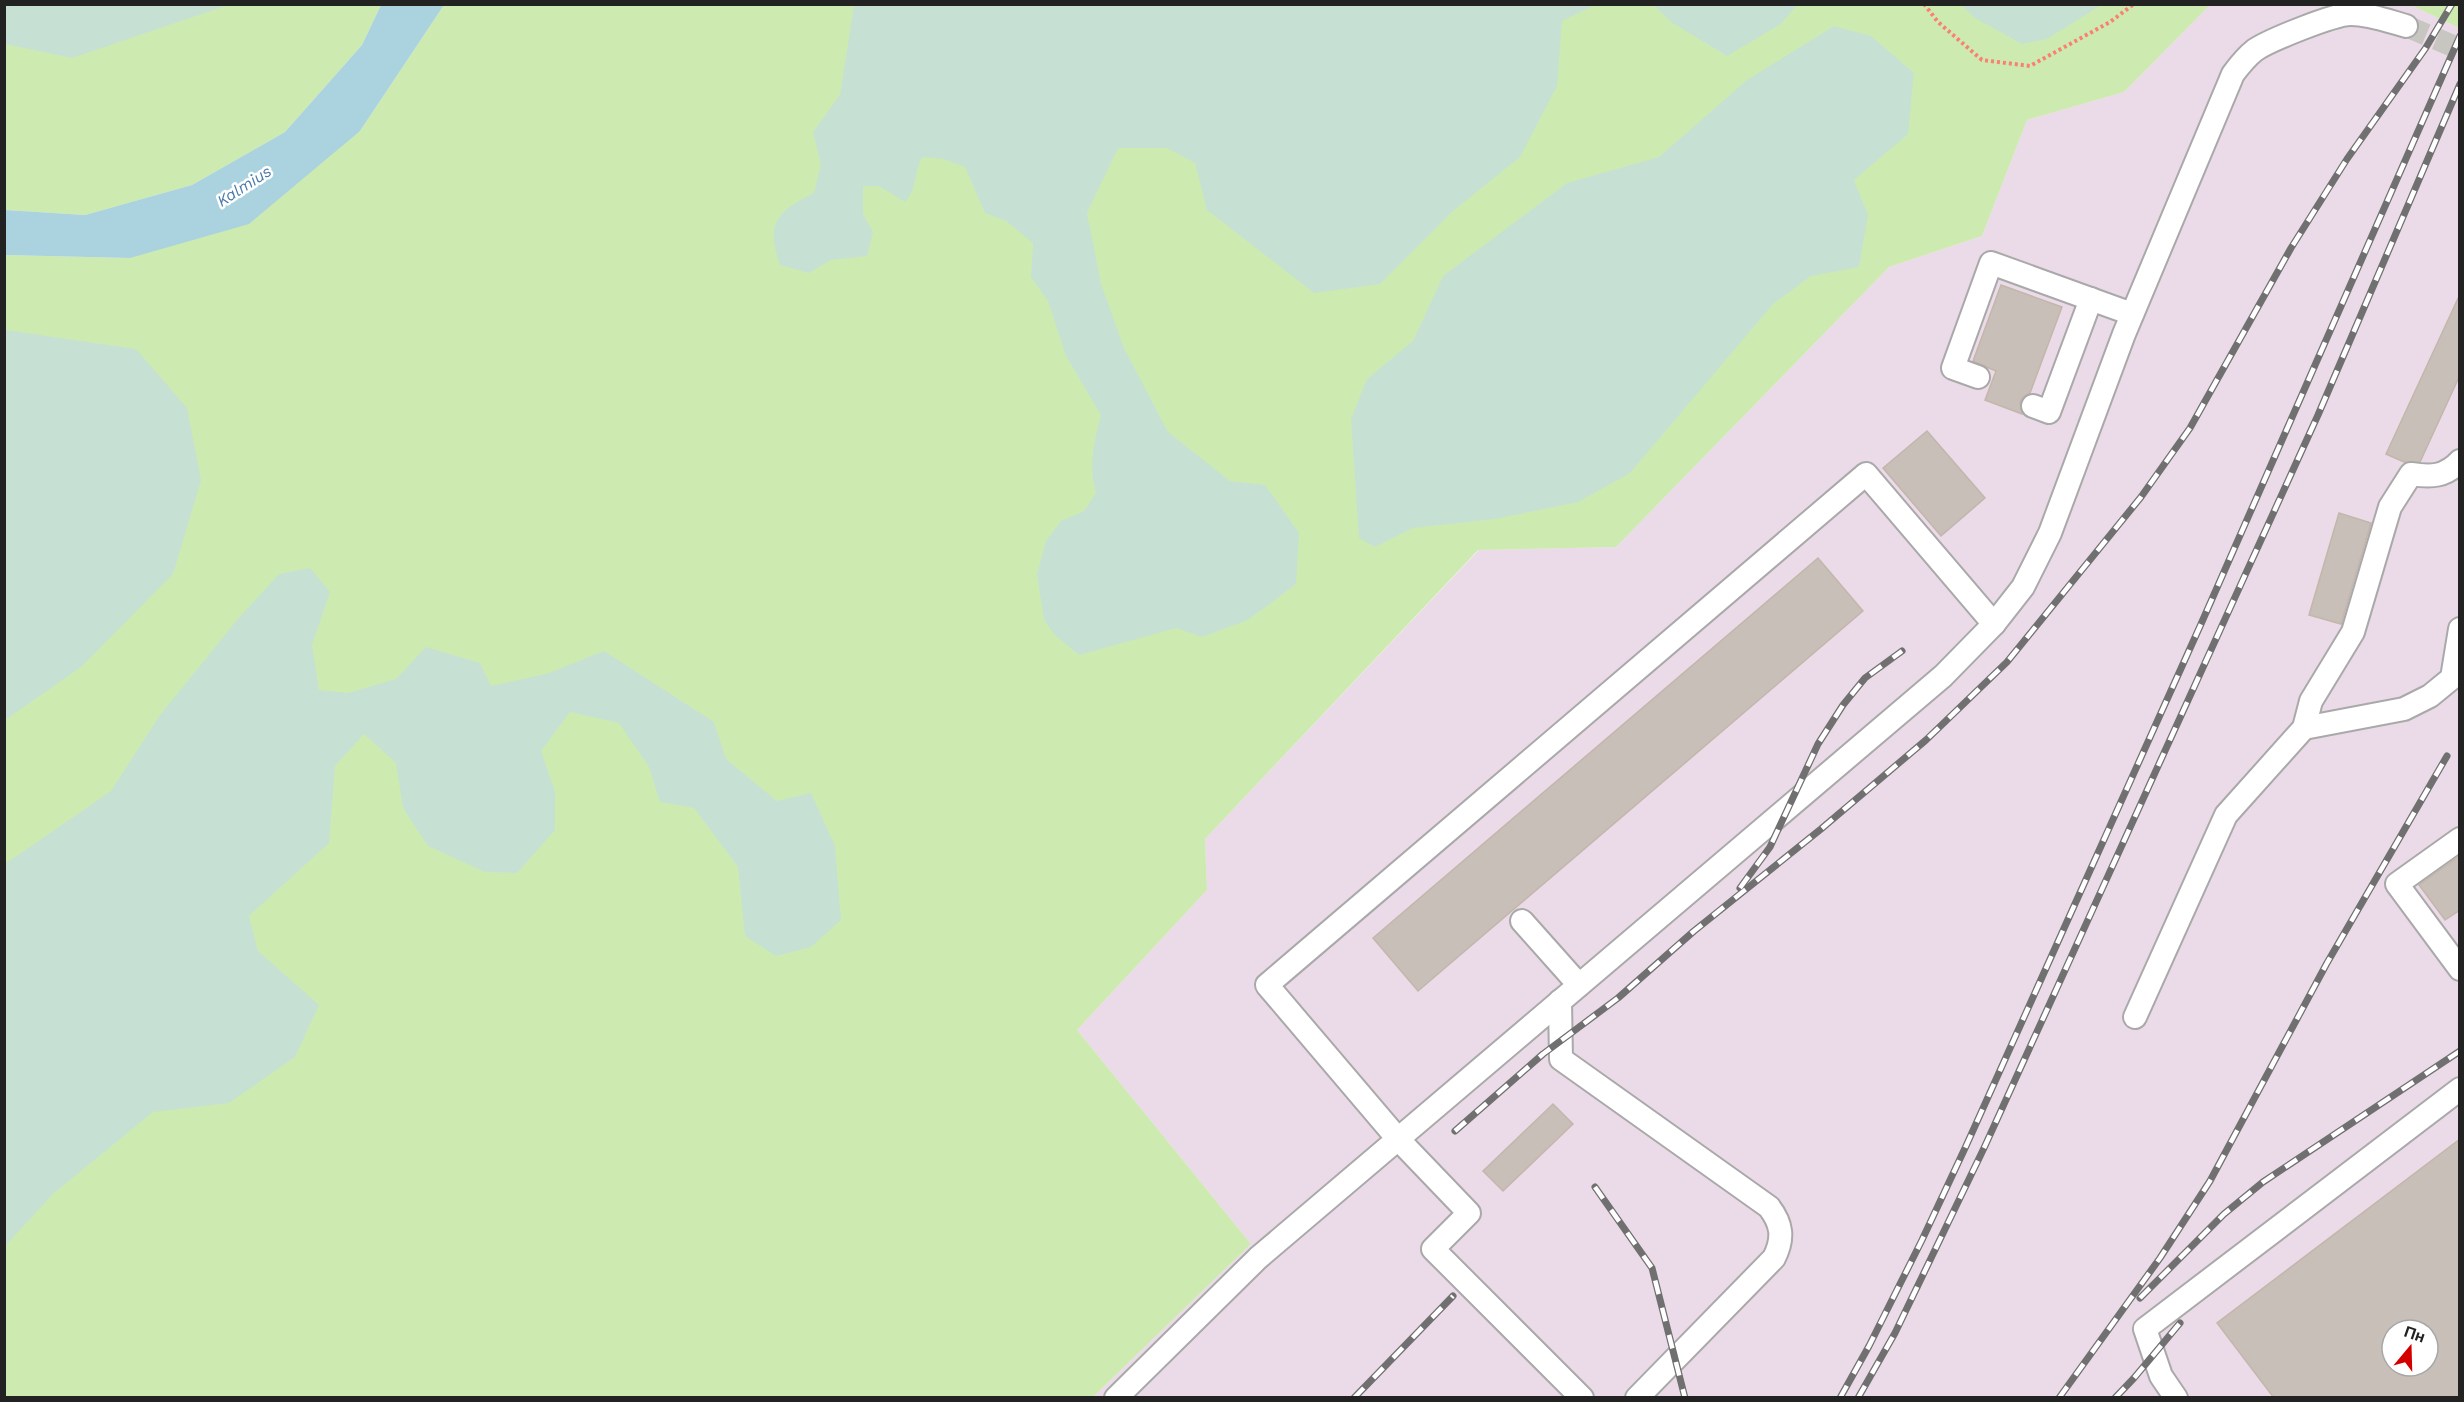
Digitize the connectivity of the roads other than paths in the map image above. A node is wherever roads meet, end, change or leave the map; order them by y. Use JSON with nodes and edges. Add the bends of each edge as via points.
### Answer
{"nodes":[{"id":1,"x":2406,"y":26,"type":"tunnel mouth"},
{"id":2,"x":2091,"y":299,"type":"junction"},
{"id":3,"x":2132,"y":314,"type":"junction"},
{"id":4,"x":1978,"y":377,"type":"dead end"},
{"id":5,"x":2033,"y":406,"type":"dead end"},
{"id":6,"x":2460,"y":461,"type":"edge"},
{"id":7,"x":1994,"y":624,"type":"junction"},
{"id":8,"x":2460,"y":629,"type":"edge"},
{"id":9,"x":2456,"y":682,"type":"edge"},
{"id":10,"x":2304,"y":728,"type":"junction"},
{"id":11,"x":2460,"y":839,"type":"edge"},
{"id":12,"x":1522,"y":921,"type":"dead end"},
{"id":13,"x":2460,"y":969,"type":"edge"},
{"id":14,"x":1579,"y":985,"type":"junction"},
{"id":15,"x":1560,"y":1001,"type":"junction"},
{"id":16,"x":2135,"y":1017,"type":"dead end"},
{"id":17,"x":2460,"y":1089,"type":"edge"},
{"id":18,"x":1398,"y":1139,"type":"junction"},
{"id":19,"x":1116,"y":1398,"type":"edge"},
{"id":20,"x":1582,"y":1398,"type":"edge"},
{"id":21,"x":1637,"y":1398,"type":"edge"},
{"id":22,"x":2176,"y":1398,"type":"edge"}],
"edges":[{"from":1,"to":3,"type":"lane","via":[[2365,15],[2333,16],[2256,50],[2242,62],[2233,74]]},
{"from":2,"to":3,"type":"lane"},
{"from":2,"to":4,"type":"lane","via":[[1991,263],[1953,368]]},
{"from":2,"to":5,"type":"lane","via":[[2049,412]]},
{"from":3,"to":7,"type":"lane","via":[[2050,533],[2023,587]]},
{"from":6,"to":10,"type":"lane","via":[[2451,470],[2431,477],[2411,474],[2390,507],[2353,633],[2312,701]]},
{"from":7,"to":14,"type":"lane","via":[[1943,676]]},
{"from":7,"to":18,"type":"lane","via":[[1866,474],[1267,985]]},
{"from":8,"to":9,"type":"lane"},
{"from":9,"to":10,"type":"lane","via":[[2404,709]]},
{"from":10,"to":16,"type":"lane","via":[[2226,815]]},
{"from":11,"to":13,"type":"lane","via":[[2397,884]]},
{"from":12,"to":14,"type":"lane"},
{"from":14,"to":15,"type":"lane"},
{"from":15,"to":18,"type":"lane"},
{"from":15,"to":21,"type":"lane","via":[[1561,1059],[1769,1207],[1781,1232],[1774,1258]]},
{"from":17,"to":22,"type":"lane","via":[[2145,1329],[2161,1376]]},
{"from":18,"to":19,"type":"lane","via":[[1258,1258]]},
{"from":18,"to":20,"type":"lane","via":[[1469,1213],[1433,1249]]}]}
